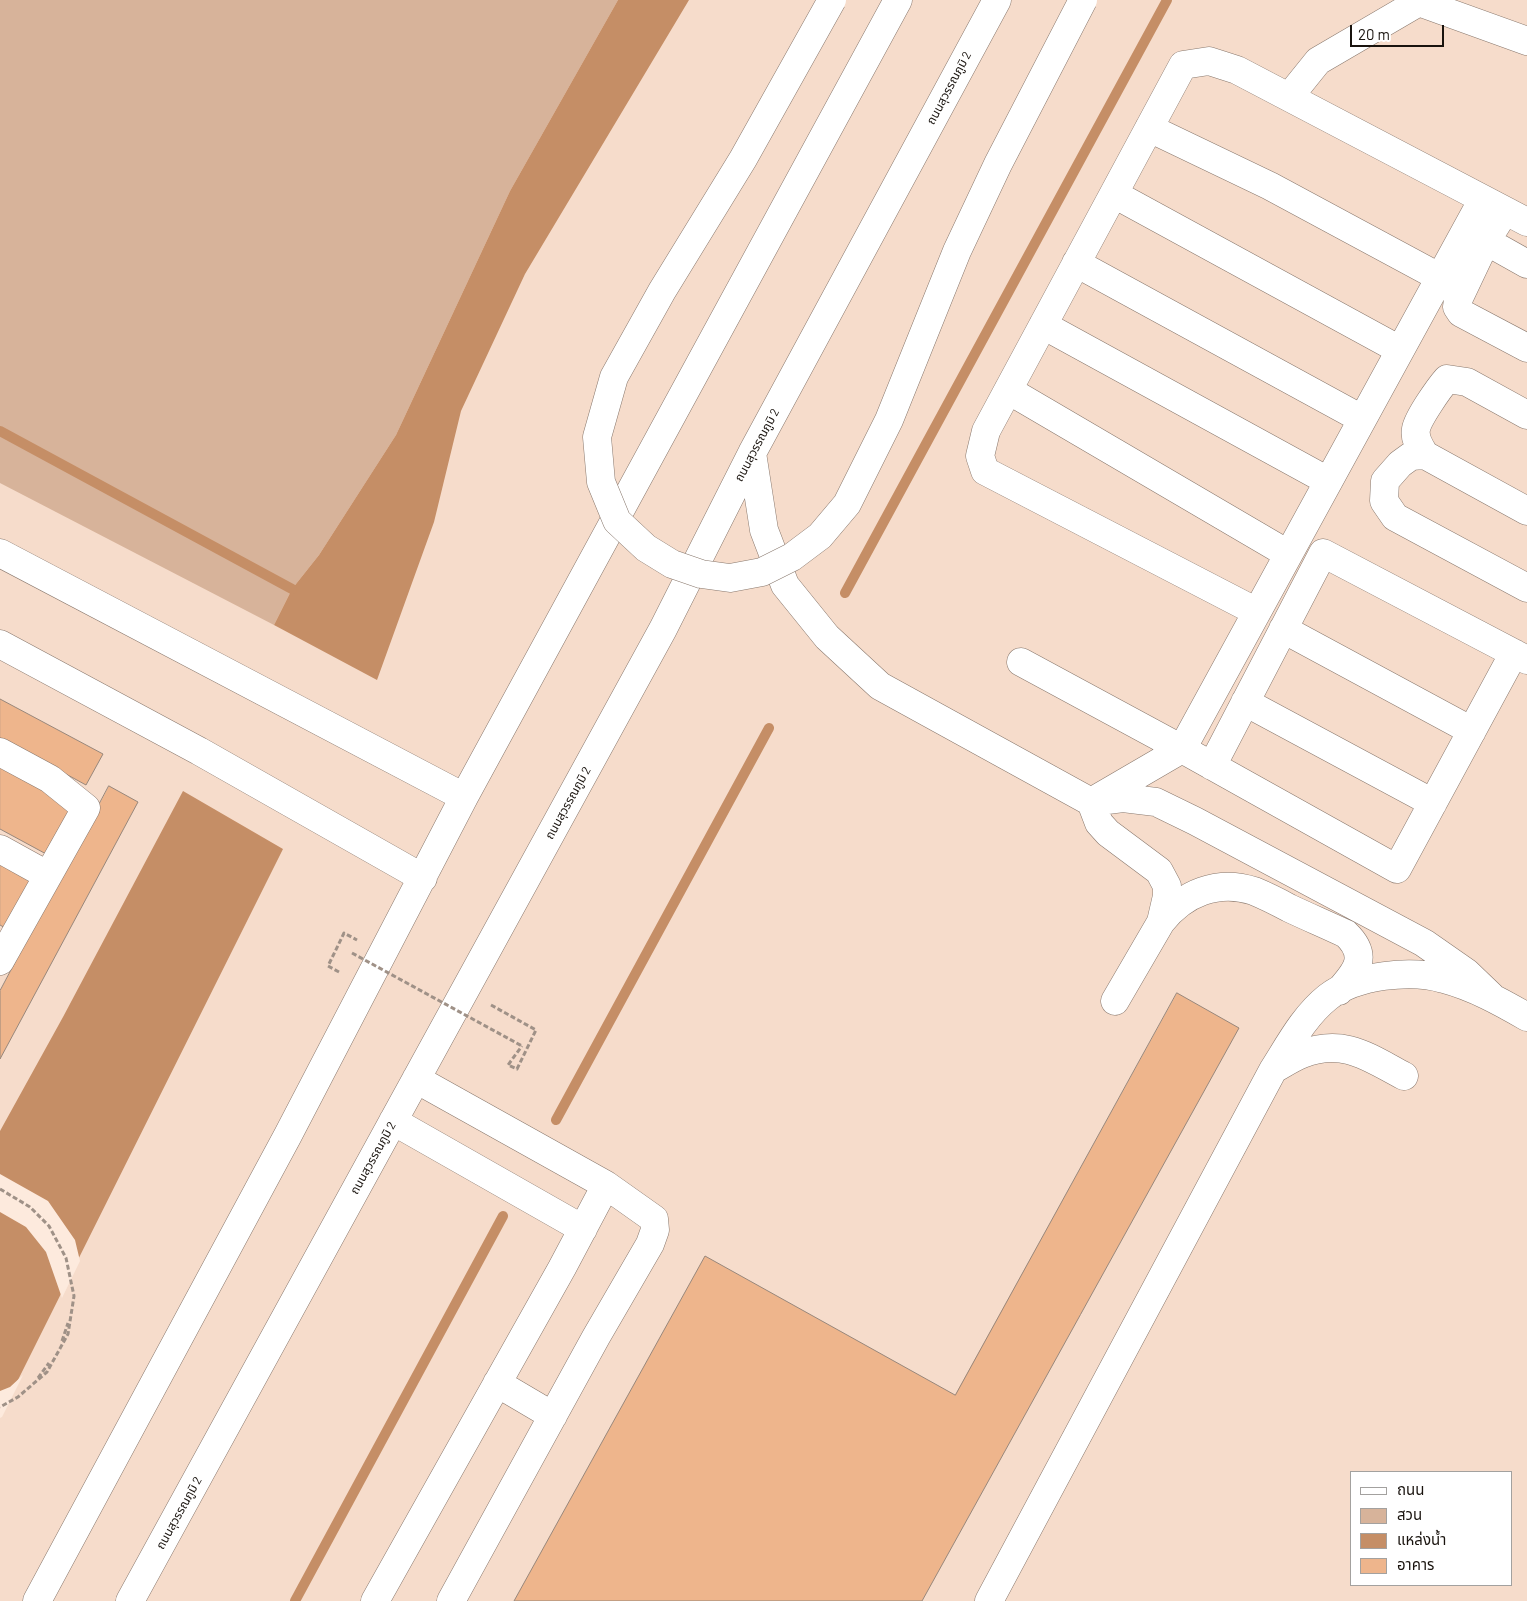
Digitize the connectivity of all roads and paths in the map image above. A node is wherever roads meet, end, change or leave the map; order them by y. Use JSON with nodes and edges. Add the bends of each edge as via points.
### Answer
{"nodes":[{"id":1,"x":832,"y":0,"type":"edge"},
{"id":2,"x":898,"y":0,"type":"edge"},
{"id":3,"x":997,"y":0,"type":"edge"},
{"id":4,"x":1083,"y":0,"type":"edge"},
{"id":5,"x":1527,"y":41,"type":"edge"},
{"id":6,"x":1289,"y":96,"type":"junction"},
{"id":7,"x":1149,"y":128,"type":"junction"},
{"id":8,"x":1114,"y":194,"type":"junction"},
{"id":9,"x":1505,"y":210,"type":"edge"},
{"id":10,"x":1486,"y":241,"type":"junction"},
{"id":11,"x":1076,"y":263,"type":"junction"},
{"id":12,"x":1527,"y":264,"type":"edge"},
{"id":13,"x":1440,"y":277,"type":"junction"},
{"id":14,"x":1043,"y":325,"type":"junction"},
{"id":15,"x":1527,"y":348,"type":"edge"},
{"id":16,"x":1400,"y":350,"type":"junction"},
{"id":17,"x":1008,"y":390,"type":"junction"},
{"id":18,"x":1527,"y":415,"type":"edge"},
{"id":19,"x":1362,"y":419,"type":"junction"},
{"id":20,"x":752,"y":453,"type":"junction"},
{"id":21,"x":1424,"y":455,"type":"junction"},
{"id":22,"x":1328,"y":482,"type":"junction"},
{"id":23,"x":1527,"y":510,"type":"edge"},
{"id":24,"x":0,"y":553,"type":"edge"},
{"id":25,"x":1288,"y":554,"type":"junction"},
{"id":26,"x":1527,"y":588,"type":"edge"},
{"id":27,"x":1257,"y":612,"type":"junction"},
{"id":28,"x":1283,"y":629,"type":"junction"},
{"id":29,"x":0,"y":644,"type":"edge"},
{"id":30,"x":1521,"y":656,"type":"edge"},
{"id":31,"x":1021,"y":662,"type":"dead end"},
{"id":32,"x":1245,"y":702,"type":"junction"},
{"id":33,"x":1472,"y":731,"type":"junction"},
{"id":34,"x":1182,"y":749,"type":"junction"},
{"id":35,"x":0,"y":752,"type":"edge"},
{"id":36,"x":1212,"y":766,"type":"junction"},
{"id":37,"x":464,"y":797,"type":"junction"},
{"id":38,"x":1091,"y":802,"type":"junction"},
{"id":39,"x":1433,"y":803,"type":"junction"},
{"id":40,"x":0,"y":849,"type":"edge"},
{"id":41,"x":47,"y":875,"type":"junction"},
{"id":42,"x":423,"y":878,"type":"junction"},
{"id":43,"x":1161,"y":922,"type":"junction"},
{"id":44,"x":344,"y":933,"type":"dead end"},
{"id":45,"x":2,"y":953,"type":"edge"},
{"id":46,"x":348,"y":959,"type":"dead end"},
{"id":47,"x":344,"y":966,"type":"dead end"},
{"id":48,"x":465,"y":990,"type":"junction"},
{"id":49,"x":1339,"y":991,"type":"junction"},
{"id":50,"x":1491,"y":996,"type":"junction"},
{"id":51,"x":1115,"y":1002,"type":"dead end"},
{"id":52,"x":1527,"y":1017,"type":"edge"},
{"id":53,"x":1273,"y":1070,"type":"junction"},
{"id":54,"x":1404,"y":1076,"type":"dead end"},
{"id":55,"x":416,"y":1079,"type":"junction"},
{"id":56,"x":393,"y":1121,"type":"junction"},
{"id":57,"x":606,"y":1186,"type":"junction"},
{"id":58,"x":0,"y":1190,"type":"edge"},
{"id":59,"x":583,"y":1229,"type":"junction"},
{"id":60,"x":497,"y":1383,"type":"junction"},
{"id":61,"x":0,"y":1407,"type":"edge"},
{"id":62,"x":553,"y":1416,"type":"junction"},
{"id":63,"x":37,"y":1601,"type":"edge"},
{"id":64,"x":130,"y":1601,"type":"edge"},
{"id":65,"x":375,"y":1601,"type":"edge"},
{"id":66,"x":452,"y":1601,"type":"edge"},
{"id":67,"x":989,"y":1601,"type":"edge"}],
"edges":[{"from":1,"to":4,"type":"street","bridge":true,"via":[[744,159],[662,291],[614,377],[597,437],[601,482],[618,521],[646,548],[672,564],[701,574],[730,578],[762,572],[820,536],[847,504],[889,420],[957,251]]},
{"from":2,"to":37,"type":"street"},
{"from":3,"to":20,"type":"street","name":"ถนนสุวรรณภูมิ 2"},
{"from":5,"to":6,"type":"street","via":[[1419,2],[1318,61]]},
{"from":6,"to":7,"type":"street","via":[[1237,70],[1209,61],[1183,65]]},
{"from":6,"to":9,"type":"street"},
{"from":7,"to":8,"type":"street"},
{"from":7,"to":13,"type":"street","via":[[1270,186]]},
{"from":8,"to":11,"type":"street"},
{"from":8,"to":16,"type":"street"},
{"from":9,"to":10,"type":"street"},
{"from":9,"to":13,"type":"street"},
{"from":10,"to":12,"type":"street"},
{"from":10,"to":15,"type":"street","via":[[1457,307],[1460,312]]},
{"from":11,"to":14,"type":"street"},
{"from":11,"to":19,"type":"street"},
{"from":13,"to":16,"type":"street"},
{"from":14,"to":17,"type":"street"},
{"from":14,"to":22,"type":"street"},
{"from":16,"to":19,"type":"street"},
{"from":17,"to":25,"type":"street"},
{"from":17,"to":27,"type":"street","via":[[986,431],[980,456],[985,471]]},
{"from":18,"to":21,"type":"street","via":[[1467,382],[1447,379],[1416,429],[1417,441]]},
{"from":19,"to":22,"type":"street"},
{"from":20,"to":38,"type":"street","via":[[764,530],[785,585],[827,637],[880,686]]},
{"from":20,"to":48,"type":"street","name":"ถนนสุวรรณภูมิ 2","via":[[663,629]]},
{"from":21,"to":23,"type":"street"},
{"from":21,"to":26,"type":"street","via":[[1412,456],[1400,464],[1385,482],[1384,501],[1395,516]]},
{"from":22,"to":25,"type":"street"},
{"from":24,"to":37,"type":"street"},
{"from":25,"to":27,"type":"street"},
{"from":27,"to":34,"type":"street"},
{"from":28,"to":30,"type":"street","via":[[1323,553]]},
{"from":28,"to":32,"type":"street"},
{"from":28,"to":33,"type":"street"},
{"from":29,"to":42,"type":"street"},
{"from":30,"to":33,"type":"street"},
{"from":31,"to":34,"type":"street"},
{"from":32,"to":36,"type":"street"},
{"from":32,"to":39,"type":"street"},
{"from":33,"to":39,"type":"street"},
{"from":34,"to":36,"type":"street"},
{"from":34,"to":38,"type":"street"},
{"from":35,"to":41,"type":"street","via":[[50,779],[86,808]]},
{"from":36,"to":39,"type":"street","via":[[1397,869]]},
{"from":37,"to":42,"type":"street"},
{"from":38,"to":43,"type":"street","via":[[1099,823],[1108,833],[1152,864],[1164,878],[1167,896]]},
{"from":38,"to":50,"type":"street","via":[[1123,798],[1156,802],[1424,944],[1467,973]]},
{"from":40,"to":41,"type":"street"},
{"from":41,"to":45,"type":"street"},
{"from":42,"to":63,"type":"street"},
{"from":43,"to":49,"type":"street","via":[[1178,904],[1204,890],[1230,887],[1253,891],[1346,934],[1356,944],[1357,967]]},
{"from":43,"to":51,"type":"street"},
{"from":44,"to":47,"type":"path","via":[[328,966],[340,972]]},
{"from":46,"to":48,"type":"path","bridge":true,"via":[[352,953],[522,1046],[508,1065],[517,1069],[536,1030]]},
{"from":48,"to":55,"type":"street","name":"ถนนสุวรรณภูมิ 2"},
{"from":49,"to":50,"type":"street","via":[[1356,982],[1387,975],[1422,976],[1443,979]]},
{"from":49,"to":53,"type":"street","via":[[1328,997],[1302,1024]]},
{"from":50,"to":52,"type":"street"},
{"from":53,"to":54,"type":"street","via":[[1301,1054],[1320,1048],[1342,1048],[1360,1053]]},
{"from":53,"to":67,"type":"street"},
{"from":55,"to":56,"type":"street","name":"ถนนสุวรรณภูมิ 2"},
{"from":55,"to":57,"type":"street"},
{"from":56,"to":59,"type":"street"},
{"from":56,"to":64,"type":"street","name":"ถนนสุวรรณภูมิ 2"},
{"from":57,"to":59,"type":"street"},
{"from":57,"to":62,"type":"street","via":[[654,1219],[655,1230]]},
{"from":58,"to":61,"type":"path","via":[[30,1207],[49,1226],[66,1258],[74,1296],[68,1334],[47,1372],[18,1397]]},
{"from":59,"to":60,"type":"street"},
{"from":60,"to":62,"type":"street"},
{"from":60,"to":65,"type":"street"},
{"from":62,"to":66,"type":"street"}]}
